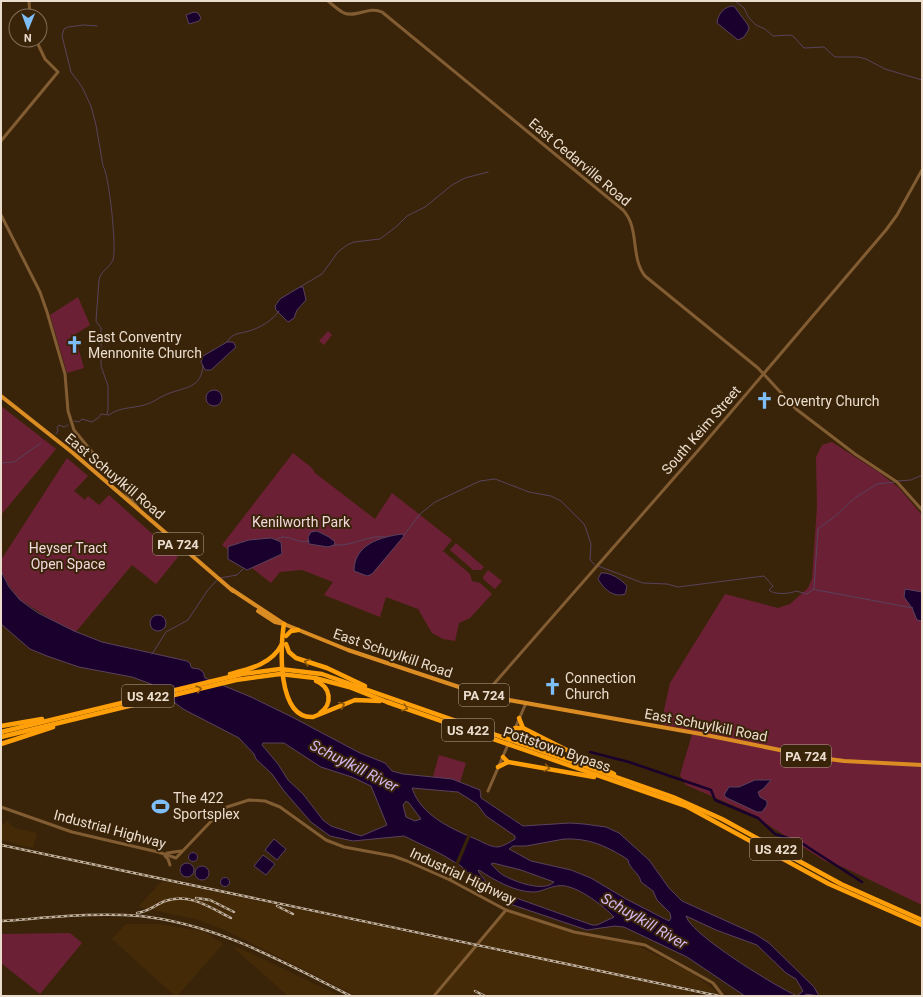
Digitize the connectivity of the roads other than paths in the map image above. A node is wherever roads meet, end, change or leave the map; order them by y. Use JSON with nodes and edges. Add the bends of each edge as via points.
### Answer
{"nodes":[{"id":1,"x":328,"y":1,"type":"edge"},
{"id":2,"x":40,"y":48,"type":"edge"},
{"id":3,"x":1,"y":141,"type":"edge"},
{"id":4,"x":922,"y":170,"type":"edge"},
{"id":5,"x":917,"y":179,"type":"junction"},
{"id":6,"x":922,"y":179,"type":"edge"},
{"id":7,"x":1,"y":215,"type":"edge"},
{"id":8,"x":764,"y":373,"type":"junction"},
{"id":9,"x":1,"y":396,"type":"edge"},
{"id":10,"x":140,"y":510,"type":"junction"},
{"id":11,"x":922,"y":510,"type":"edge"},
{"id":12,"x":284,"y":624,"type":"junction"},
{"id":13,"x":298,"y":630,"type":"junction"},
{"id":14,"x":286,"y":636,"type":"junction"},
{"id":15,"x":285,"y":642,"type":"junction"},
{"id":16,"x":280,"y":672,"type":"junction"},
{"id":17,"x":287,"y":674,"type":"junction"},
{"id":18,"x":229,"y":676,"type":"junction"},
{"id":19,"x":381,"y":694,"type":"junction"},
{"id":20,"x":486,"y":696,"type":"junction"},
{"id":21,"x":387,"y":702,"type":"junction"},
{"id":22,"x":526,"y":703,"type":"junction"},
{"id":23,"x":93,"y":715,"type":"junction"},
{"id":24,"x":66,"y":716,"type":"junction"},
{"id":25,"x":519,"y":718,"type":"junction"},
{"id":26,"x":1,"y":726,"type":"edge"},
{"id":27,"x":515,"y":728,"type":"junction"},
{"id":28,"x":523,"y":728,"type":"junction"},
{"id":29,"x":1,"y":732,"type":"edge"},
{"id":30,"x":1,"y":737,"type":"edge"},
{"id":31,"x":1,"y":744,"type":"edge"},
{"id":32,"x":502,"y":757,"type":"junction"},
{"id":33,"x":508,"y":762,"type":"junction"},
{"id":34,"x":922,"y":765,"type":"edge"},
{"id":35,"x":498,"y":767,"type":"junction"},
{"id":36,"x":628,"y":780,"type":"junction"},
{"id":37,"x":488,"y":791,"type":"dead end"},
{"id":38,"x":648,"y":793,"type":"junction"},
{"id":39,"x":1,"y":807,"type":"edge"},
{"id":40,"x":158,"y":852,"type":"junction"},
{"id":41,"x":170,"y":865,"type":"dead end"},
{"id":42,"x":455,"y":868,"type":"dead end"},
{"id":43,"x":450,"y":880,"type":"junction"},
{"id":44,"x":506,"y":910,"type":"junction"},
{"id":45,"x":921,"y":924,"type":"edge"},
{"id":46,"x":434,"y":996,"type":"edge"},
{"id":47,"x":723,"y":996,"type":"edge"}],
"edges":[{"from":1,"to":8,"type":"street","name":"East Cedarville Road","via":[[347,14],[372,10],[382,12],[623,210],[631,221],[639,266],[645,276]]},
{"from":2,"to":3,"type":"street","via":[[45,59],[58,72]]},
{"from":4,"to":5,"type":"street","name":"South Keim Street"},
{"from":5,"to":6,"type":"street"},
{"from":5,"to":8,"type":"street","name":"South Keim Street","via":[[891,224]]},
{"from":7,"to":10,"type":"street","via":[[40,292],[47,312],[64,370],[72,426]]},
{"from":8,"to":11,"type":"street","name":"East Cedarville Road","via":[[796,409],[893,479]]},
{"from":8,"to":20,"type":"street","name":"South Keim Street"},
{"from":9,"to":10,"type":"main road","name":"East Schuylkill Road","number":"PA 724"},
{"from":10,"to":12,"type":"main road","name":"East Schuylkill Road","number":"PA 724","via":[[267,617]]},
{"from":12,"to":13,"type":"main road","name":"East Schuylkill Road","number":"PA 724"},
{"from":12,"to":14,"type":"highway"},
{"from":12,"to":15,"type":"highway"},
{"from":13,"to":14,"type":"highway","via":[[291,631]]},
{"from":13,"to":20,"type":"main road","name":"East Schuylkill Road","number":"PA 724","via":[[348,650]]},
{"from":14,"to":15,"type":"highway"},
{"from":15,"to":17,"type":"highway","via":[[286,682],[293,703],[301,712],[308,715],[324,709],[329,698],[324,686],[314,680]]},
{"from":15,"to":18,"type":"highway","via":[[264,662]]},
{"from":19,"to":15,"type":"highway","one_way":true,"via":[[338,672],[296,658],[289,652]]},
{"from":15,"to":21,"type":"highway","one_way":true,"via":[[284,688],[291,704],[300,714],[316,717],[357,700]]},
{"from":16,"to":17,"type":"highway","name":"Pottstown Bypass","number":"US 422"},
{"from":16,"to":18,"type":"highway","name":"Pottstown Bypass","number":"US 422"},
{"from":16,"to":19,"type":"highway","name":"Pottstown Bypass","number":"US 422","via":[[290,670],[322,674]]},
{"from":23,"to":16,"type":"highway","name":"Pottstown Bypass","number":"US 422","one_way":true,"via":[[236,680]]},
{"from":17,"to":21,"type":"highway","name":"Pottstown Bypass","number":"US 422","via":[[349,687]]},
{"from":18,"to":24,"type":"highway","number":"US 422"},
{"from":19,"to":36,"type":"highway","name":"Pottstown Bypass","number":"US 422"},
{"from":20,"to":22,"type":"main road","name":"East Schuylkill Road","number":"PA 724"},
{"from":21,"to":38,"type":"highway","name":"Pottstown Bypass","number":"US 422","one_way":true},
{"from":22,"to":25,"type":"street"},
{"from":22,"to":34,"type":"main road","name":"East Schuylkill Road","number":"PA 724","via":[[814,757]]},
{"from":23,"to":30,"type":"highway","name":"Pottstown Bypass","number":"US 422"},
{"from":23,"to":31,"type":"highway"},
{"from":24,"to":26,"type":"highway"},
{"from":24,"to":29,"type":"highway","number":"US 422"},
{"from":25,"to":27,"type":"street"},
{"from":25,"to":28,"type":"highway"},
{"from":27,"to":28,"type":"highway"},
{"from":27,"to":32,"type":"street"},
{"from":28,"to":36,"type":"highway"},
{"from":32,"to":33,"type":"highway"},
{"from":32,"to":35,"type":"street"},
{"from":33,"to":35,"type":"highway"},
{"from":33,"to":38,"type":"highway","one_way":true,"via":[[590,776]]},
{"from":35,"to":37,"type":"street"},
{"from":36,"to":45,"type":"highway","name":"Pottstown Bypass","number":"US 422","via":[[708,812]]},
{"from":38,"to":45,"type":"highway","name":"Pottstown Bypass","number":"US 422","via":[[686,806],[829,884]]},
{"from":39,"to":40,"type":"street","name":"Industrial Highway","via":[[72,832]]},
{"from":40,"to":41,"type":"street","via":[[168,859]]},
{"from":40,"to":43,"type":"street","name":"Industrial Highway","via":[[176,858],[227,807],[249,800],[265,801],[280,807],[321,837],[336,844],[393,856]]},
{"from":42,"to":43,"type":"street"},
{"from":43,"to":44,"type":"street","name":"Industrial Highway"},
{"from":44,"to":46,"type":"street"},
{"from":44,"to":47,"type":"street","name":"Industrial Highway","via":[[574,932],[645,946],[713,983]]}]}
